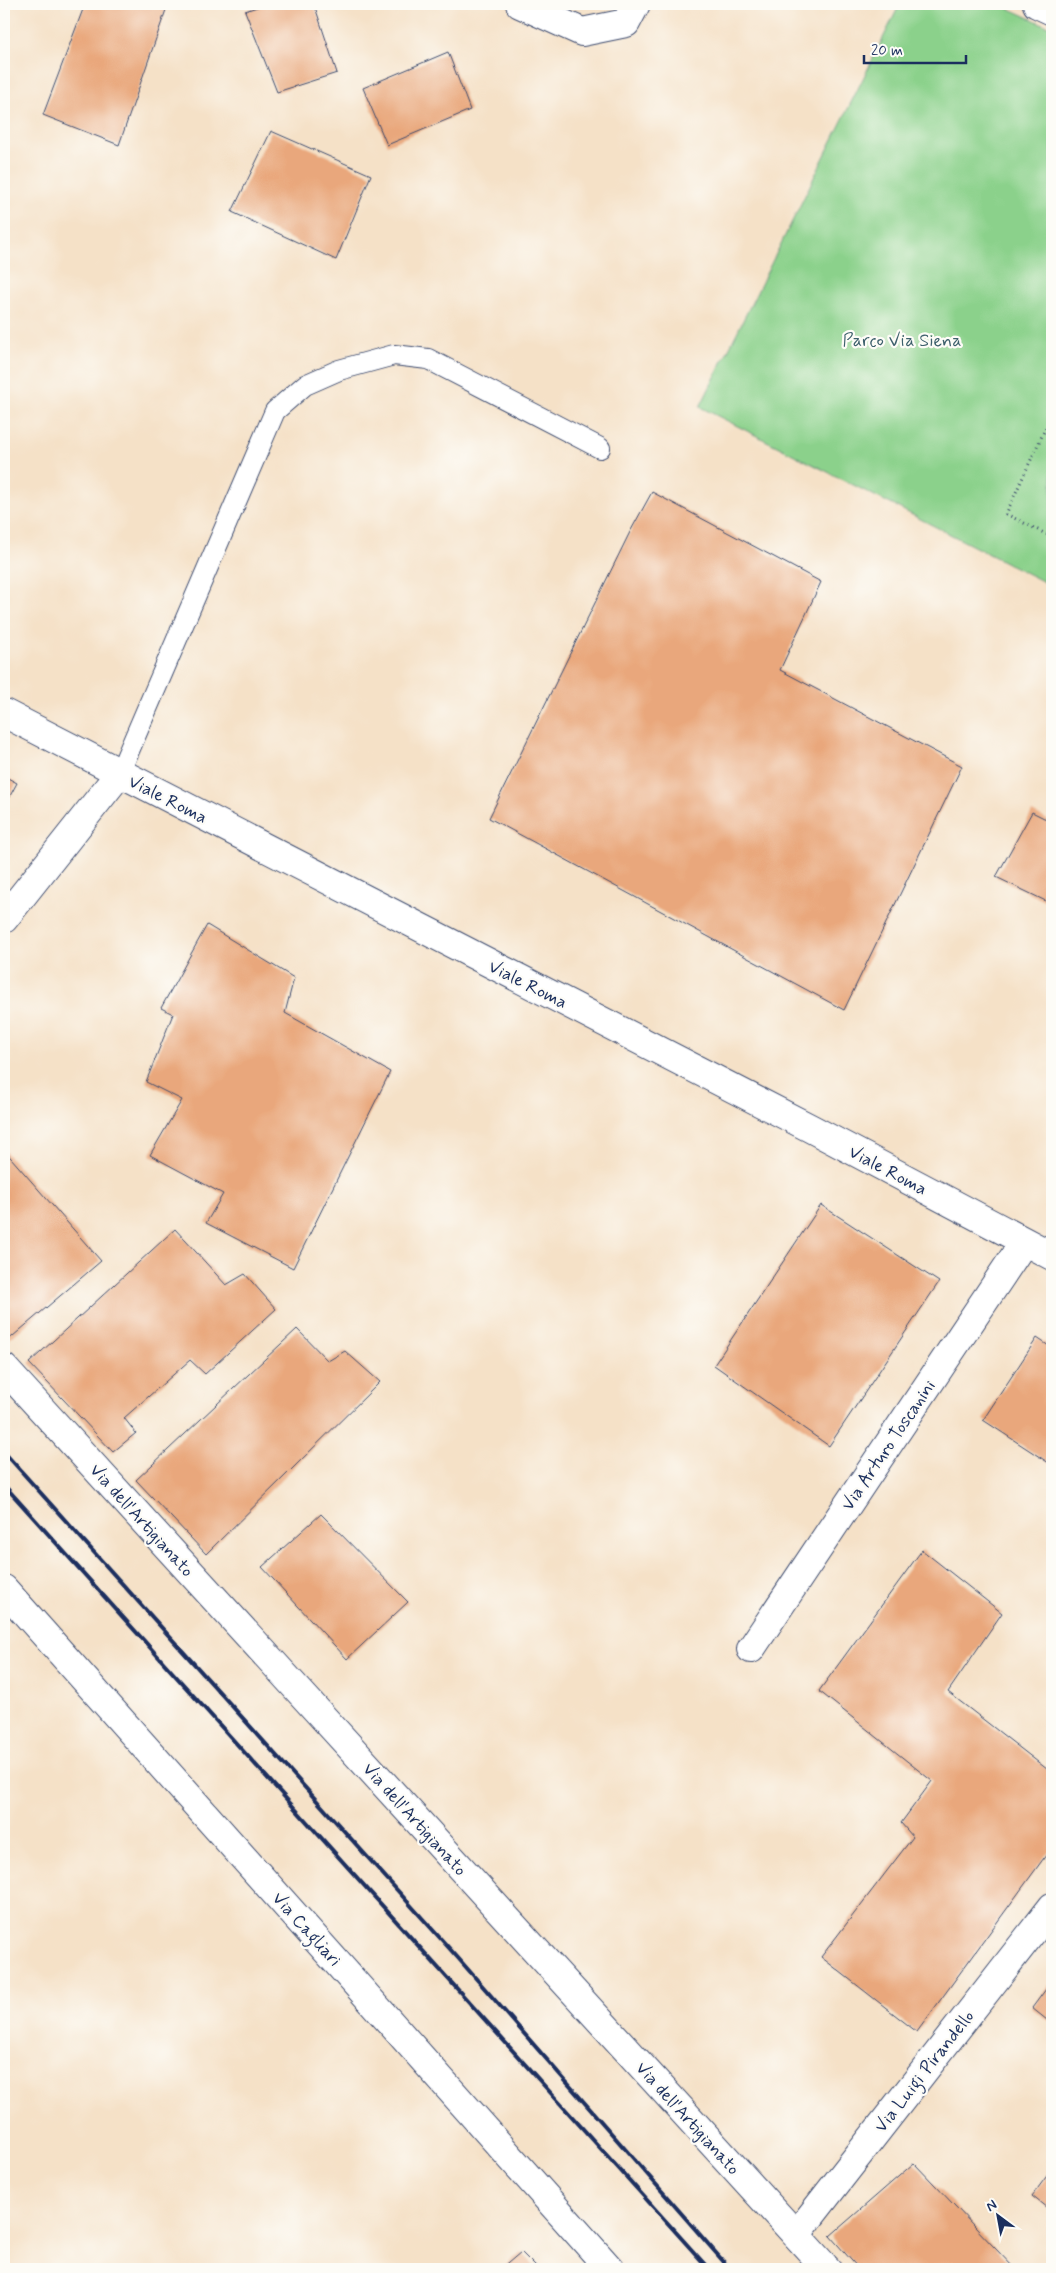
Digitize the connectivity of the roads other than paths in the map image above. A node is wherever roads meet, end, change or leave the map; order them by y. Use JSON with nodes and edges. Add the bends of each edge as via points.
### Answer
{"nodes":[{"id":1,"x":520,"y":4,"type":"edge"},
{"id":2,"x":636,"y":4,"type":"edge"},
{"id":3,"x":1037,"y":4,"type":"edge"},
{"id":4,"x":1052,"y":11,"type":"edge"},
{"id":5,"x":600,"y":448,"type":"dead end"},
{"id":6,"x":4,"y":713,"type":"edge"},
{"id":7,"x":120,"y":774,"type":"junction"},
{"id":8,"x":4,"y":920,"type":"edge"},
{"id":9,"x":1024,"y":1242,"type":"junction"},
{"id":10,"x":1052,"y":1256,"type":"edge"},
{"id":11,"x":4,"y":1368,"type":"edge"},
{"id":12,"x":4,"y":1589,"type":"edge"},
{"id":13,"x":751,"y":1649,"type":"dead end"},
{"id":14,"x":1052,"y":1907,"type":"edge"},
{"id":15,"x":796,"y":2236,"type":"junction"},
{"id":16,"x":610,"y":2269,"type":"edge"},
{"id":17,"x":826,"y":2269,"type":"edge"}],
"edges":[{"from":1,"to":2,"type":"street","via":[[582,32],[626,23]]},
{"from":3,"to":4,"type":"street"},
{"from":5,"to":7,"type":"lane","via":[[428,359],[394,355],[339,370],[305,385],[275,411]]},
{"from":6,"to":7,"type":"street","name":"Viale Roma"},
{"from":7,"to":8,"type":"street"},
{"from":7,"to":9,"type":"street","name":"Viale Roma"},
{"from":9,"to":10,"type":"street","name":"Viale Roma"},
{"from":9,"to":13,"type":"street","name":"Via Arturo Toscanini"},
{"from":11,"to":15,"type":"street","name":"Via dell'Artigianato"},
{"from":12,"to":16,"type":"street","name":"Via Cagliari"},
{"from":14,"to":15,"type":"street","name":"Via Luigi Pirandello"},
{"from":15,"to":17,"type":"street","name":"Via dell'Artigianato"}]}
